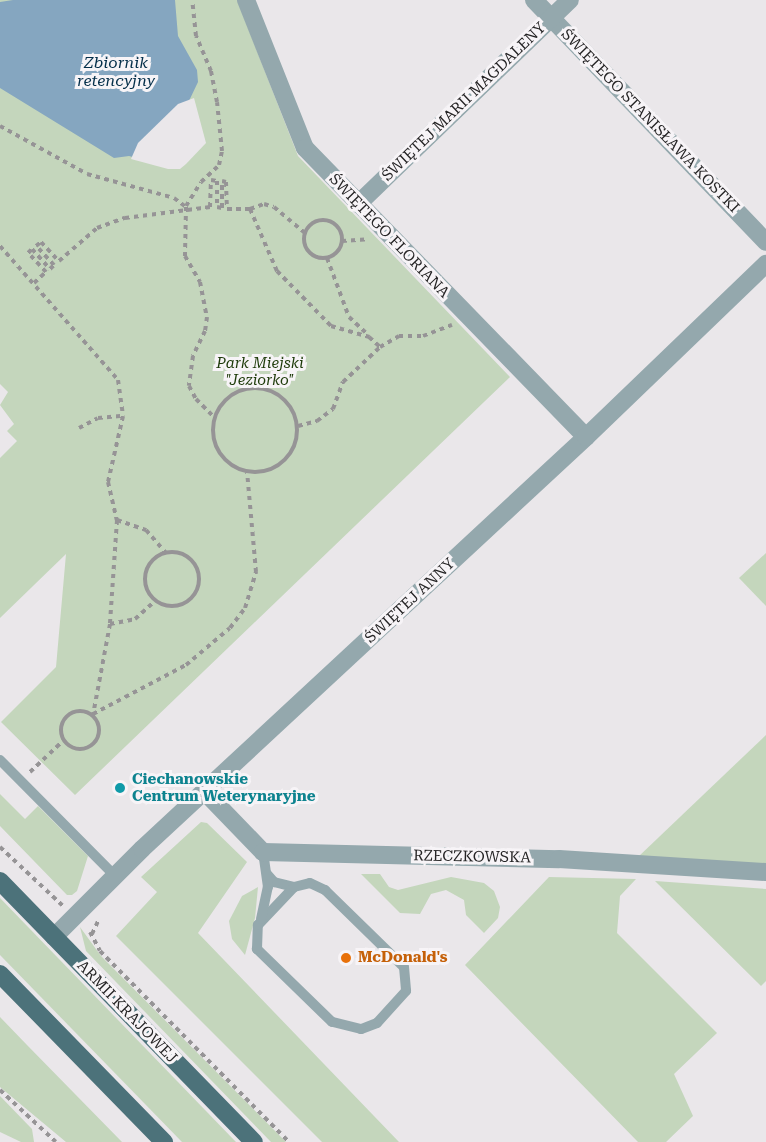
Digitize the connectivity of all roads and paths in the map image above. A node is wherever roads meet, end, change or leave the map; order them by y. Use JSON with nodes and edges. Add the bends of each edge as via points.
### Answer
{"nodes":[{"id":1,"x":192,"y":0,"type":"edge"},
{"id":2,"x":246,"y":0,"type":"edge"},
{"id":3,"x":534,"y":0,"type":"edge"},
{"id":4,"x":570,"y":0,"type":"edge"},
{"id":5,"x":551,"y":18,"type":"junction"},
{"id":6,"x":0,"y":126,"type":"edge"},
{"id":7,"x":358,"y":204,"type":"junction"},
{"id":8,"x":186,"y":207,"type":"junction"},
{"id":9,"x":250,"y":209,"type":"junction"},
{"id":10,"x":382,"y":228,"type":"junction"},
{"id":11,"x":305,"y":233,"type":"junction"},
{"id":12,"x":342,"y":241,"type":"junction"},
{"id":13,"x":766,"y":243,"type":"edge"},
{"id":14,"x":0,"y":246,"type":"edge"},
{"id":15,"x":327,"y":258,"type":"junction"},
{"id":16,"x":766,"y":264,"type":"edge"},
{"id":17,"x":34,"y":283,"type":"junction"},
{"id":18,"x":464,"y":314,"type":"junction"},
{"id":19,"x":369,"y":337,"type":"junction"},
{"id":20,"x":380,"y":347,"type":"junction"},
{"id":21,"x":123,"y":416,"type":"junction"},
{"id":22,"x":215,"y":418,"type":"junction"},
{"id":23,"x":298,"y":426,"type":"junction"},
{"id":24,"x":79,"y":428,"type":"dead end"},
{"id":25,"x":586,"y":437,"type":"junction"},
{"id":26,"x":247,"y":472,"type":"junction"},
{"id":27,"x":117,"y":520,"type":"junction"},
{"id":28,"x":166,"y":553,"type":"junction"},
{"id":29,"x":156,"y":600,"type":"junction"},
{"id":30,"x":110,"y":624,"type":"junction"},
{"id":31,"x":93,"y":715,"type":"junction"},
{"id":32,"x":64,"y":740,"type":"junction"},
{"id":33,"x":0,"y":760,"type":"edge"},
{"id":34,"x":21,"y":781,"type":"junction"},
{"id":35,"x":204,"y":791,"type":"junction"},
{"id":36,"x":0,"y":847,"type":"edge"},
{"id":37,"x":263,"y":852,"type":"junction"},
{"id":38,"x":766,"y":872,"type":"edge"},
{"id":39,"x":267,"y":874,"type":"junction"},
{"id":40,"x":115,"y":876,"type":"junction"},
{"id":41,"x":0,"y":881,"type":"edge"},
{"id":42,"x":294,"y":887,"type":"junction"},
{"id":43,"x":66,"y":909,"type":"dead end"},
{"id":44,"x":258,"y":925,"type":"junction"},
{"id":45,"x":86,"y":928,"type":"dead end"},
{"id":46,"x":54,"y":937,"type":"junction"},
{"id":47,"x":0,"y":974,"type":"edge"},
{"id":48,"x":0,"y":1090,"type":"edge"},
{"id":49,"x":56,"y":1142,"type":"edge"},
{"id":50,"x":164,"y":1142,"type":"edge"},
{"id":51,"x":254,"y":1142,"type":"edge"},
{"id":52,"x":289,"y":1142,"type":"edge"}],
"edges":[{"from":1,"to":8,"type":"path","via":[[196,36],[211,71],[222,151],[219,165],[201,182]]},
{"from":2,"to":7,"type":"street","name":"ŚWIĘTEGO FLORIANA","via":[[305,148]]},
{"from":3,"to":5,"type":"street","name":"ŚWIĘTEGO STANISŁAWA KOSTKI"},
{"from":4,"to":5,"type":"street","name":"ŚWIĘTEJ MARII MAGDALENY"},
{"from":5,"to":7,"type":"street","name":"ŚWIĘTEJ MARII MAGDALENY"},
{"from":5,"to":13,"type":"street","name":"ŚWIĘTEGO STANISŁAWA KOSTKI"},
{"from":6,"to":8,"type":"path","via":[[87,174],[174,198]]},
{"from":7,"to":10,"type":"street","name":"ŚWIĘTEGO FLORIANA"},
{"from":8,"to":9,"type":"path","via":[[210,207],[211,180],[217,181],[217,207],[222,208],[222,181],[226,182],[227,209]]},
{"from":8,"to":17,"type":"path","via":[[125,218],[97,228],[59,261],[41,242],[36,246],[54,265],[50,269],[32,249],[28,253],[46,273]]},
{"from":8,"to":22,"type":"path","via":[[185,256],[200,282],[207,316],[205,331],[193,356],[189,386]]},
{"from":9,"to":11,"type":"path","via":[[264,204],[274,207]]},
{"from":9,"to":19,"type":"path","via":[[266,251],[293,290],[331,326]]},
{"from":10,"to":12,"type":"path","via":[[366,241]]},
{"from":10,"to":18,"type":"street","name":"ŚWIĘTEGO FLORIANA"},
{"from":11,"to":12,"type":"path","via":[[315,222],[330,221],[341,231]]},
{"from":11,"to":15,"type":"path","via":[[310,254]]},
{"from":12,"to":15,"type":"path","via":[[338,252]]},
{"from":14,"to":17,"type":"path"},
{"from":15,"to":19,"type":"path","via":[[350,317]]},
{"from":16,"to":25,"type":"street","name":"ŚWIĘTEJ ANNY"},
{"from":17,"to":21,"type":"path","via":[[118,380]]},
{"from":18,"to":20,"type":"path","via":[[448,329],[423,336],[399,336]]},
{"from":18,"to":25,"type":"street","name":"ŚWIĘTEGO FLORIANA"},
{"from":19,"to":20,"type":"path"},
{"from":20,"to":23,"type":"path","via":[[344,382],[333,409],[318,421]]},
{"from":21,"to":24,"type":"path","via":[[98,418]]},
{"from":21,"to":27,"type":"path","via":[[108,482]]},
{"from":22,"to":23,"type":"path","via":[[219,407],[237,392],[260,388],[282,396]]},
{"from":22,"to":26,"type":"path","via":[[213,432],[219,452],[234,467]]},
{"from":23,"to":26,"type":"path","via":[[295,446],[284,462],[260,472]]},
{"from":25,"to":35,"type":"street","name":"ŚWIĘTEJ ANNY"},
{"from":26,"to":31,"type":"path","via":[[255,572],[245,608],[230,628],[186,664]]},
{"from":27,"to":28,"type":"path","via":[[146,530]]},
{"from":27,"to":30,"type":"path"},
{"from":28,"to":29,"type":"path","via":[[154,559],[145,576]]},
{"from":28,"to":29,"type":"path","via":[[188,557],[195,564],[199,582],[183,604],[174,606]]},
{"from":29,"to":30,"type":"path","via":[[135,620]]},
{"from":30,"to":31,"type":"path"},
{"from":31,"to":32,"type":"path","via":[[78,711],[65,718],[61,732]]},
{"from":31,"to":32,"type":"path","via":[[99,728],[95,742],[83,749]]},
{"from":32,"to":34,"type":"path"},
{"from":33,"to":34,"type":"lane"},
{"from":34,"to":40,"type":"lane"},
{"from":35,"to":37,"type":"street"},
{"from":35,"to":40,"type":"street","name":"ŚWIĘTEJ ANNY"},
{"from":36,"to":43,"type":"path"},
{"from":37,"to":38,"type":"street","name":"RZECZKOWSKA","via":[[559,859]]},
{"from":37,"to":39,"type":"lane"},
{"from":39,"to":42,"type":"lane","via":[[274,882]]},
{"from":39,"to":44,"type":"lane","via":[[267,900]]},
{"from":40,"to":46,"type":"street","name":"ŚWIĘTEJ ANNY"},
{"from":41,"to":46,"type":"main road","name":"ARMII KRAJOWEJ"},
{"from":42,"to":44,"type":"lane"},
{"from":42,"to":44,"type":"lane","via":[[310,883],[325,890],[404,967],[408,983],[401,998],[377,1023],[360,1029],[332,1022],[262,955],[255,941]]},
{"from":45,"to":52,"type":"path","via":[[100,951]]},
{"from":46,"to":51,"type":"main road","name":"ARMII KRAJOWEJ"},
{"from":47,"to":50,"type":"main road"},
{"from":48,"to":49,"type":"path"}]}
